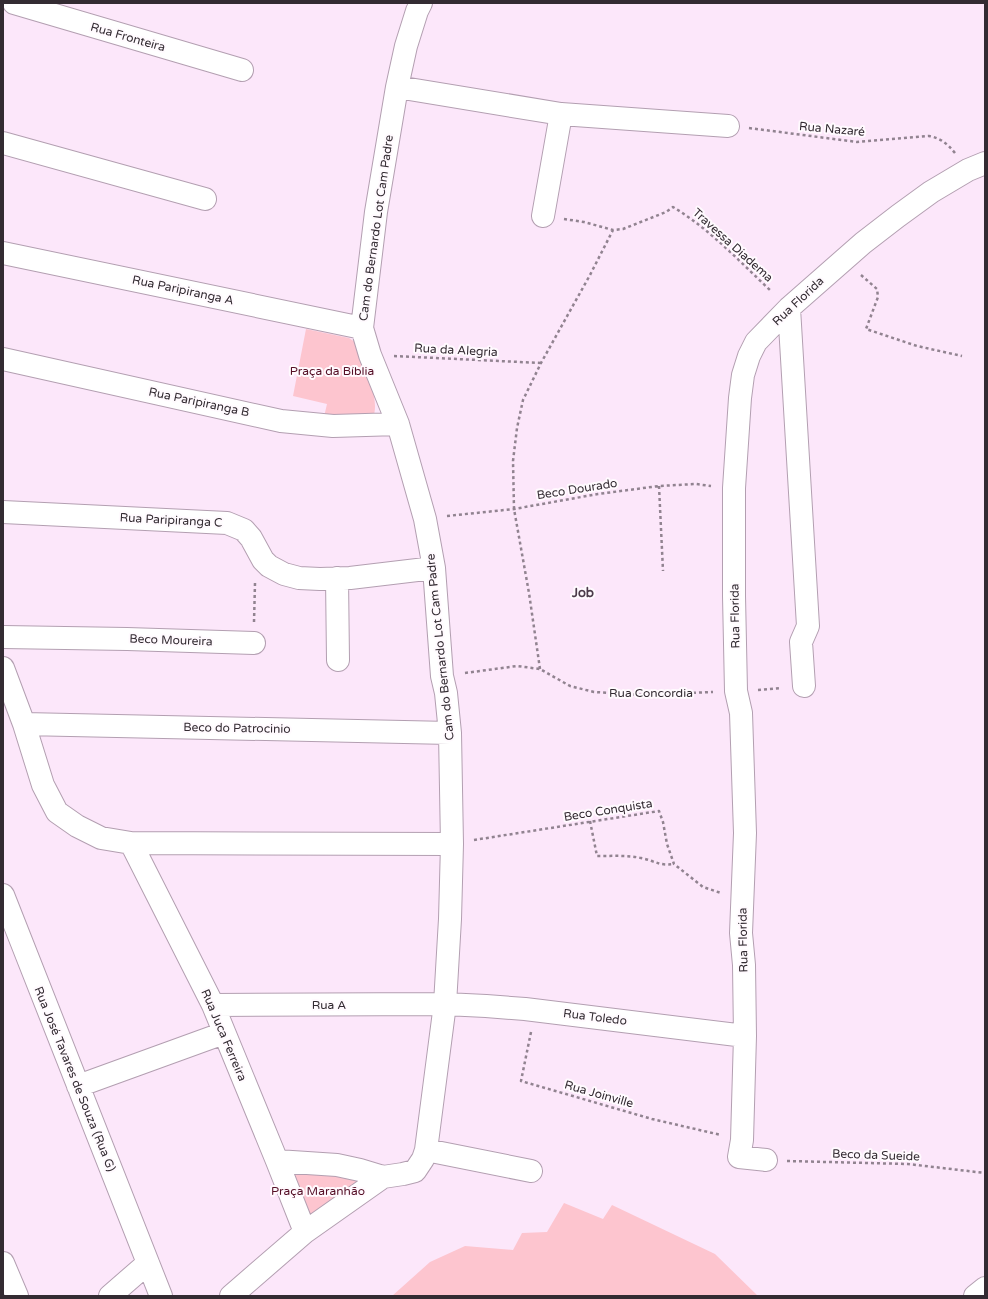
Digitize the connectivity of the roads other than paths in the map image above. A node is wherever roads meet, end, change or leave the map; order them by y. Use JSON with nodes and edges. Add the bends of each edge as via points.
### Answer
{"nodes":[{"id":1,"x":14,"y":3,"type":"edge"},
{"id":2,"x":421,"y":3,"type":"edge"},
{"id":3,"x":242,"y":70,"type":"dead end"},
{"id":4,"x":397,"y":87,"type":"junction"},
{"id":5,"x":561,"y":114,"type":"junction"},
{"id":6,"x":728,"y":126,"type":"road end"},
{"id":7,"x":3,"y":143,"type":"edge"},
{"id":8,"x":977,"y":167,"type":"edge"},
{"id":9,"x":205,"y":199,"type":"dead end"},
{"id":10,"x":542,"y":216,"type":"road end"},
{"id":11,"x":3,"y":253,"type":"edge"},
{"id":12,"x":789,"y":308,"type":"junction"},
{"id":13,"x":362,"y":328,"type":"junction"},
{"id":14,"x":3,"y":359,"type":"edge"},
{"id":15,"x":398,"y":424,"type":"junction"},
{"id":16,"x":3,"y":512,"type":"edge"},
{"id":17,"x":434,"y":568,"type":"junction"},
{"id":18,"x":337,"y":578,"type":"junction"},
{"id":19,"x":3,"y":637,"type":"edge"},
{"id":20,"x":254,"y":643,"type":"road end"},
{"id":21,"x":338,"y":660,"type":"dead end"},
{"id":22,"x":3,"y":668,"type":"edge"},
{"id":23,"x":804,"y":686,"type":"road end"},
{"id":24,"x":24,"y":724,"type":"junction"},
{"id":25,"x":450,"y":732,"type":"junction"},
{"id":26,"x":132,"y":843,"type":"junction"},
{"id":27,"x":452,"y":844,"type":"junction"},
{"id":28,"x":3,"y":895,"type":"edge"},
{"id":29,"x":445,"y":1004,"type":"junction"},
{"id":30,"x":213,"y":1005,"type":"junction"},
{"id":31,"x":224,"y":1033,"type":"junction"},
{"id":32,"x":745,"y":1036,"type":"junction"},
{"id":33,"x":78,"y":1086,"type":"junction"},
{"id":34,"x":426,"y":1150,"type":"junction"},
{"id":35,"x":766,"y":1160,"type":"road end"},
{"id":36,"x":277,"y":1161,"type":"junction"},
{"id":37,"x":531,"y":1171,"type":"dead end"},
{"id":38,"x":393,"y":1176,"type":"junction"},
{"id":39,"x":305,"y":1232,"type":"junction"},
{"id":40,"x":3,"y":1263,"type":"edge"},
{"id":41,"x":148,"y":1263,"type":"junction"},
{"id":42,"x":985,"y":1288,"type":"edge"},
{"id":43,"x":17,"y":1296,"type":"edge"},
{"id":44,"x":110,"y":1296,"type":"edge"},
{"id":45,"x":161,"y":1296,"type":"edge"},
{"id":46,"x":231,"y":1296,"type":"edge"},
{"id":47,"x":975,"y":1296,"type":"edge"}],
"edges":[{"from":1,"to":3,"type":"street","name":"Rua Fronteira"},
{"from":2,"to":4,"type":"street","name":"Cam do Bernardo Lot Cam Padre","via":[[406,46]]},
{"from":4,"to":5,"type":"street"},
{"from":4,"to":13,"type":"street","name":"Cam do Bernardo Lot Cam Padre","via":[[376,212]]},
{"from":5,"to":6,"type":"street"},
{"from":5,"to":10,"type":"street"},
{"from":7,"to":9,"type":"street"},
{"from":8,"to":12,"type":"street","name":"Rua Florida","via":[[931,192],[898,216]]},
{"from":11,"to":13,"type":"street","name":"Rua Paripiranga A"},
{"from":12,"to":23,"type":"street","via":[[808,626],[801,642]]},
{"from":12,"to":32,"type":"street","name":"Rua Florida","via":[[756,342],[743,375],[734,488],[736,691],[740,713],[745,833],[741,933]]},
{"from":13,"to":15,"type":"street","name":"Cam do Bernardo Lot Cam Padre"},
{"from":14,"to":15,"type":"street","name":"Rua Paripiranga B","via":[[281,421],[333,426]]},
{"from":15,"to":17,"type":"street","name":"Cam do Bernardo Lot Cam Padre","via":[[424,519]]},
{"from":16,"to":18,"type":"street","name":"Rua Paripiranga C","via":[[227,523],[244,530],[252,538],[263,560],[284,574],[299,578]]},
{"from":17,"to":18,"type":"street","name":"Rua Paripiranga C"},
{"from":17,"to":25,"type":"street","name":"Cam do Bernardo Lot Cam Padre","via":[[442,676]]},
{"from":18,"to":21,"type":"street"},
{"from":19,"to":20,"type":"street","name":"Beco Moureira"},
{"from":22,"to":24,"type":"street"},
{"from":24,"to":25,"type":"street","name":"Beco do Patrocinio"},
{"from":24,"to":26,"type":"street","via":[[43,785],[57,812],[101,838]]},
{"from":25,"to":27,"type":"street","name":"Cam do Bernardo Lot Cam Padre"},
{"from":26,"to":27,"type":"street"},
{"from":26,"to":30,"type":"street","name":"Rua Juca Ferreira"},
{"from":27,"to":29,"type":"street","name":"Cam do Bernardo Lot Cam Padre"},
{"from":28,"to":33,"type":"street","name":"Rua José Tavares de Souza (Rua G)"},
{"from":29,"to":30,"type":"street","name":"Rua A"},
{"from":29,"to":32,"type":"street","name":"Rua Toledo","via":[[536,1010]]},
{"from":29,"to":34,"type":"street","name":"Cam do Bernardo Lot Cam Padre"},
{"from":30,"to":31,"type":"street","name":"Rua Juca Ferreira"},
{"from":31,"to":33,"type":"street"},
{"from":31,"to":36,"type":"street","name":"Rua Juca Ferreira"},
{"from":32,"to":35,"type":"street","name":"Rua Florida","via":[[742,1140],[739,1157]]},
{"from":33,"to":41,"type":"street","name":"Rua José Tavares de Souza (Rua G)"},
{"from":34,"to":37,"type":"street"},
{"from":34,"to":38,"type":"street","name":"Cam do Bernardo Lot Cam Padre","via":[[415,1171]]},
{"from":36,"to":38,"type":"street","via":[[338,1165]]},
{"from":36,"to":39,"type":"street","name":"Rua Juca Ferreira"},
{"from":38,"to":39,"type":"street","name":"Cam do Bernardo Lot Cam Padre"},
{"from":39,"to":46,"type":"street","name":"Cam do Bernardo Lot Cam Padre"},
{"from":40,"to":43,"type":"street"},
{"from":41,"to":44,"type":"street"},
{"from":41,"to":45,"type":"street","name":"Rua José Tavares de Souza (Rua G)"},
{"from":42,"to":47,"type":"street"}]}
